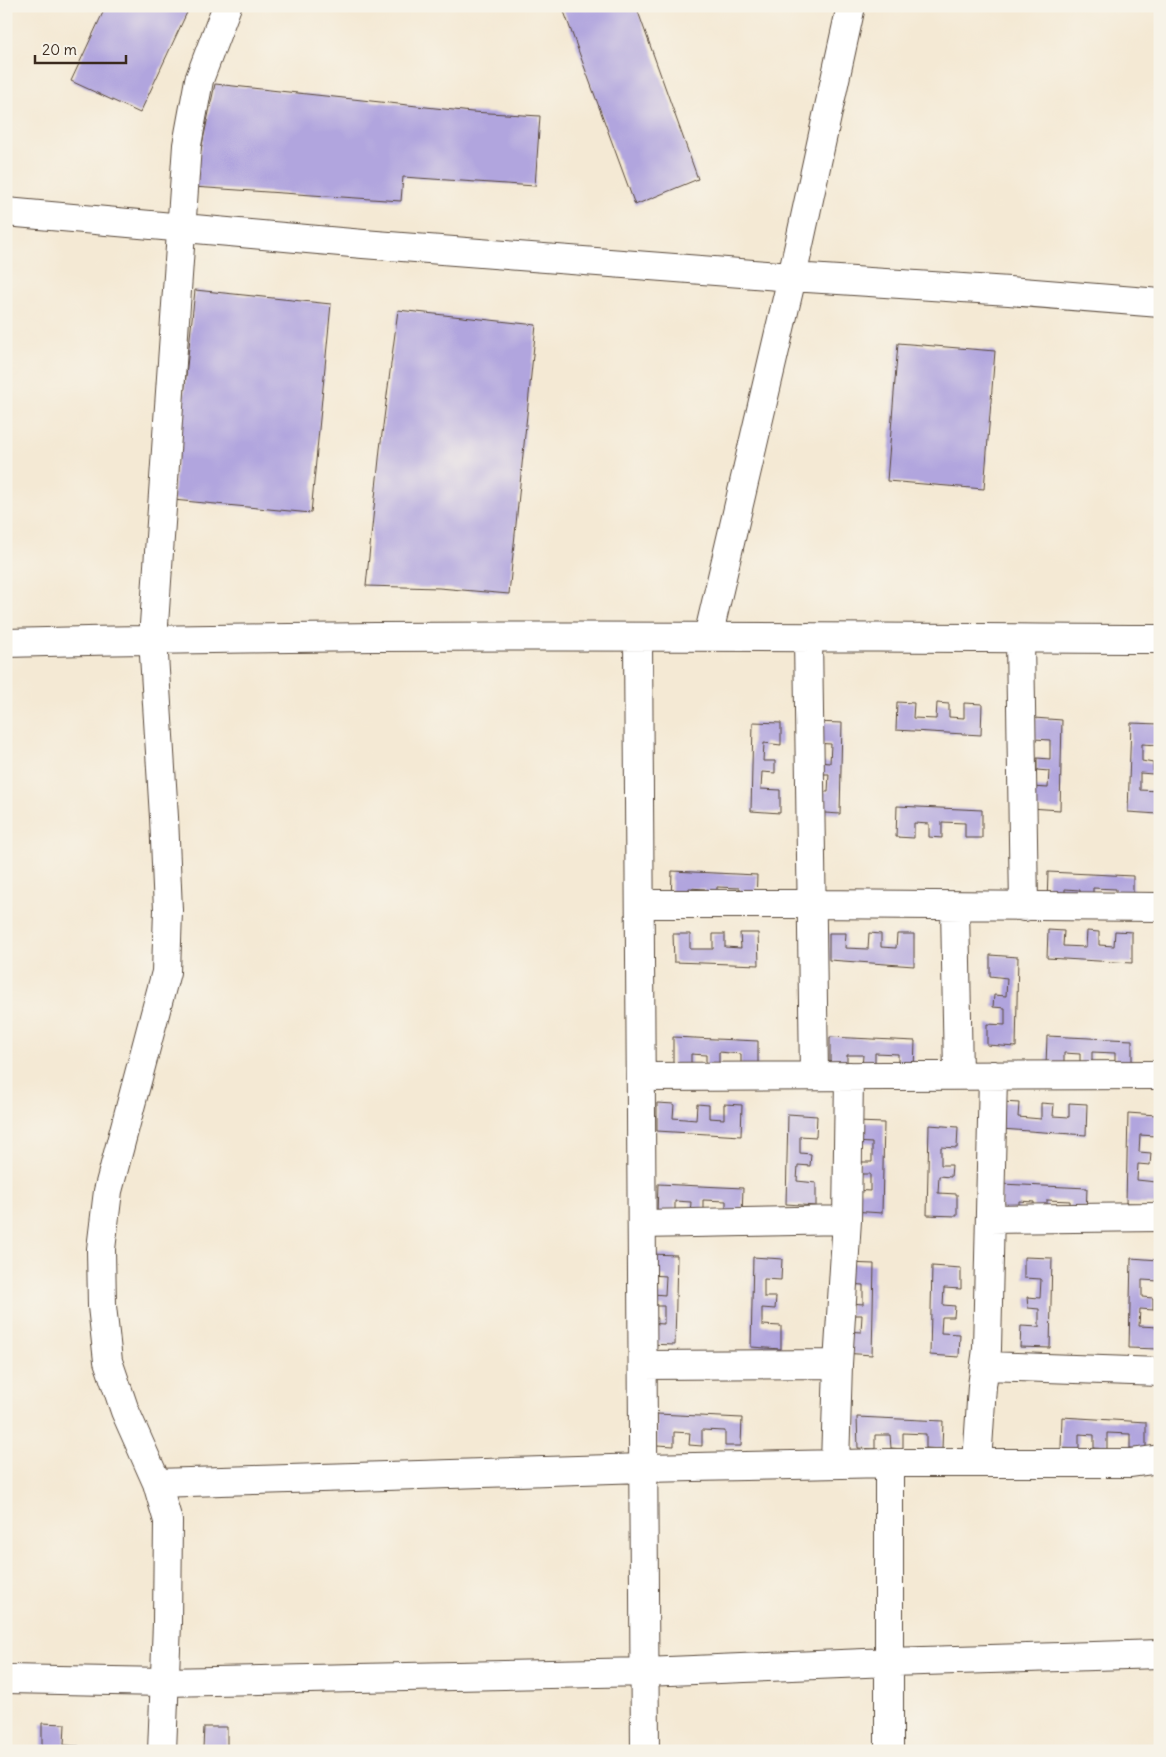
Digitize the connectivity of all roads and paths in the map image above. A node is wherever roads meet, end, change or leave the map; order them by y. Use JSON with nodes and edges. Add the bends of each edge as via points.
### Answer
{"nodes":[{"id":1,"x":227,"y":6,"type":"edge"},
{"id":2,"x":851,"y":6,"type":"edge"},
{"id":3,"x":6,"y":212,"type":"edge"},
{"id":4,"x":182,"y":227,"type":"junction"},
{"id":5,"x":792,"y":277,"type":"junction"},
{"id":6,"x":1160,"y":303,"type":"edge"},
{"id":7,"x":638,"y":636,"type":"junction"},
{"id":8,"x":708,"y":637,"type":"junction"},
{"id":9,"x":808,"y":637,"type":"junction"},
{"id":10,"x":1020,"y":638,"type":"junction"},
{"id":11,"x":153,"y":639,"type":"junction"},
{"id":12,"x":1160,"y":639,"type":"edge"},
{"id":13,"x":6,"y":643,"type":"edge"},
{"id":14,"x":640,"y":904,"type":"junction"},
{"id":15,"x":811,"y":904,"type":"junction"},
{"id":16,"x":955,"y":906,"type":"junction"},
{"id":17,"x":1024,"y":906,"type":"junction"},
{"id":18,"x":1160,"y":907,"type":"edge"},
{"id":19,"x":958,"y":1075,"type":"junction"},
{"id":20,"x":992,"y":1075,"type":"junction"},
{"id":21,"x":1160,"y":1075,"type":"edge"},
{"id":22,"x":814,"y":1076,"type":"junction"},
{"id":23,"x":849,"y":1076,"type":"junction"},
{"id":24,"x":641,"y":1077,"type":"junction"},
{"id":25,"x":1160,"y":1217,"type":"edge"},
{"id":26,"x":991,"y":1219,"type":"junction"},
{"id":27,"x":847,"y":1220,"type":"junction"},
{"id":28,"x":642,"y":1224,"type":"junction"},
{"id":29,"x":643,"y":1364,"type":"junction"},
{"id":30,"x":838,"y":1364,"type":"junction"},
{"id":31,"x":985,"y":1366,"type":"junction"},
{"id":32,"x":1160,"y":1372,"type":"edge"},
{"id":33,"x":1160,"y":1459,"type":"edge"},
{"id":34,"x":889,"y":1463,"type":"junction"},
{"id":35,"x":977,"y":1463,"type":"junction"},
{"id":36,"x":834,"y":1464,"type":"junction"},
{"id":37,"x":644,"y":1468,"type":"junction"},
{"id":38,"x":157,"y":1483,"type":"junction"},
{"id":39,"x":1160,"y":1654,"type":"edge"},
{"id":40,"x":889,"y":1662,"type":"junction"},
{"id":41,"x":645,"y":1672,"type":"junction"},
{"id":42,"x":6,"y":1680,"type":"edge"},
{"id":43,"x":165,"y":1682,"type":"junction"},
{"id":44,"x":162,"y":1751,"type":"edge"},
{"id":45,"x":645,"y":1751,"type":"edge"},
{"id":46,"x":889,"y":1751,"type":"edge"}],
"edges":[{"from":1,"to":4,"type":"street","via":[[199,80],[186,145]]},
{"from":2,"to":5,"type":"street"},
{"from":3,"to":4,"type":"street"},
{"from":4,"to":5,"type":"street"},
{"from":4,"to":11,"type":"street"},
{"from":5,"to":6,"type":"street"},
{"from":5,"to":8,"type":"street"},
{"from":7,"to":8,"type":"street"},
{"from":7,"to":11,"type":"street"},
{"from":7,"to":14,"type":"street"},
{"from":8,"to":9,"type":"street"},
{"from":9,"to":10,"type":"street"},
{"from":9,"to":15,"type":"street"},
{"from":10,"to":12,"type":"street"},
{"from":10,"to":17,"type":"street"},
{"from":11,"to":13,"type":"street"},
{"from":11,"to":38,"type":"street","via":[[168,910],[166,972],[108,1191],[101,1249],[102,1306],[108,1361],[125,1411]]},
{"from":14,"to":15,"type":"street"},
{"from":14,"to":24,"type":"street"},
{"from":15,"to":16,"type":"street"},
{"from":15,"to":22,"type":"street"},
{"from":16,"to":17,"type":"street"},
{"from":16,"to":19,"type":"street"},
{"from":17,"to":18,"type":"street"},
{"from":19,"to":20,"type":"street"},
{"from":19,"to":23,"type":"street"},
{"from":20,"to":21,"type":"street"},
{"from":20,"to":26,"type":"street"},
{"from":22,"to":23,"type":"street"},
{"from":22,"to":24,"type":"street"},
{"from":23,"to":27,"type":"street"},
{"from":24,"to":28,"type":"street"},
{"from":25,"to":26,"type":"street"},
{"from":26,"to":31,"type":"street"},
{"from":27,"to":28,"type":"street"},
{"from":27,"to":30,"type":"street"},
{"from":28,"to":29,"type":"street"},
{"from":29,"to":30,"type":"street"},
{"from":29,"to":37,"type":"street"},
{"from":30,"to":36,"type":"street"},
{"from":31,"to":32,"type":"street"},
{"from":31,"to":35,"type":"street"},
{"from":33,"to":35,"type":"street","via":[[1131,1463]]},
{"from":34,"to":35,"type":"street"},
{"from":34,"to":36,"type":"street"},
{"from":34,"to":40,"type":"street"},
{"from":36,"to":37,"type":"street"},
{"from":37,"to":38,"type":"street"},
{"from":37,"to":41,"type":"street"},
{"from":38,"to":43,"type":"street","via":[[168,1521]]},
{"from":39,"to":40,"type":"street"},
{"from":40,"to":41,"type":"street"},
{"from":40,"to":46,"type":"street"},
{"from":41,"to":43,"type":"street"},
{"from":41,"to":45,"type":"street"},
{"from":42,"to":43,"type":"street"},
{"from":43,"to":44,"type":"street"}]}
